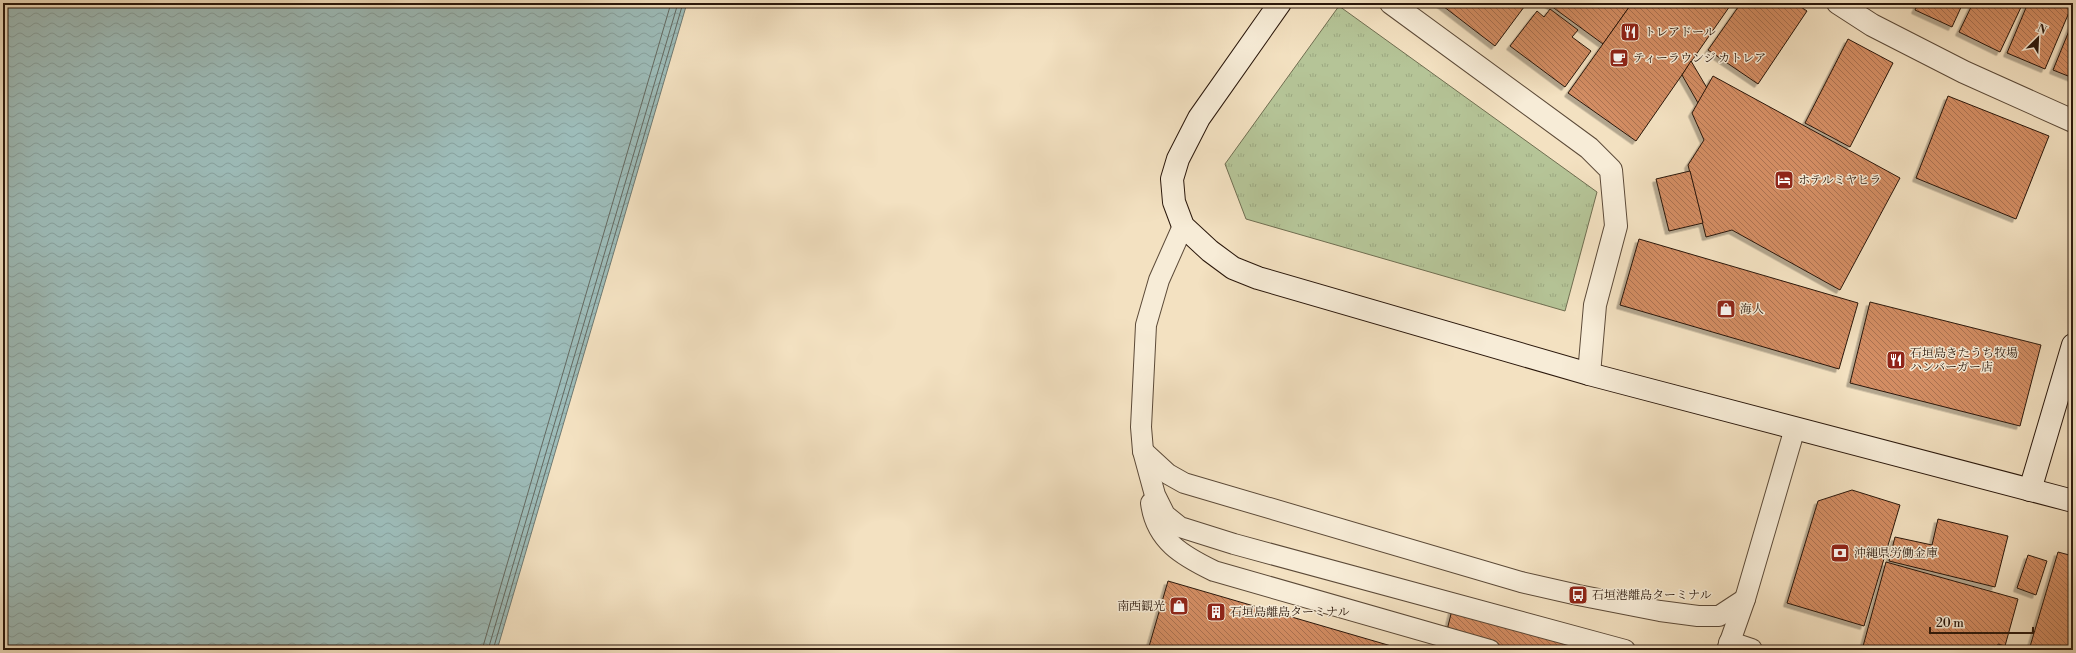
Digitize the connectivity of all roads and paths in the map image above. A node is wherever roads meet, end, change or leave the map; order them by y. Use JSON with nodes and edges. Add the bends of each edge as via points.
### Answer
{"nodes":[{"id":1,"x":1280,"y":3,"type":"edge"},
{"id":2,"x":1391,"y":3,"type":"edge"},
{"id":3,"x":1838,"y":3,"type":"edge"},
{"id":4,"x":2073,"y":121,"type":"edge"},
{"id":5,"x":1183,"y":226,"type":"junction"},
{"id":6,"x":2073,"y":345,"type":"edge"},
{"id":7,"x":1589,"y":374,"type":"junction"},
{"id":8,"x":1795,"y":428,"type":"junction"},
{"id":9,"x":1143,"y":451,"type":"junction"},
{"id":10,"x":1148,"y":472,"type":"junction"},
{"id":11,"x":2030,"y":490,"type":"junction"},
{"id":12,"x":2073,"y":501,"type":"edge"},
{"id":13,"x":1745,"y":599,"type":"junction"},
{"id":14,"x":1728,"y":648,"type":"edge"},
{"id":15,"x":1490,"y":650,"type":"edge"},
{"id":16,"x":1625,"y":650,"type":"edge"},
{"id":17,"x":1751,"y":650,"type":"edge"}],
"edges":[{"from":1,"to":5,"type":"street","via":[[1199,118],[1178,159],[1172,179],[1174,202]]},
{"from":2,"to":7,"type":"street","via":[[1589,148],[1611,170],[1616,226],[1595,305]]},
{"from":3,"to":4,"type":"street","via":[[1872,25],[1964,72]]},
{"from":5,"to":7,"type":"street","via":[[1210,252],[1233,268],[1258,278]]},
{"from":5,"to":9,"type":"lane","via":[[1159,280],[1146,325],[1141,427]]},
{"from":6,"to":11,"type":"street"},
{"from":7,"to":8,"type":"street"},
{"from":8,"to":11,"type":"street"},
{"from":8,"to":13,"type":"lane"},
{"from":9,"to":10,"type":"lane"},
{"from":9,"to":13,"type":"lane","via":[[1168,474],[1184,483],[1521,582],[1652,610],[1698,616],[1718,616]]},
{"from":10,"to":15,"type":"lane","via":[[1153,516],[1163,537],[1190,559],[1214,571]]},
{"from":10,"to":16,"type":"lane","via":[[1165,516],[1180,527]]},
{"from":11,"to":12,"type":"street"},
{"from":13,"to":14,"type":"lane"},
{"from":14,"to":17,"type":"street"}]}
